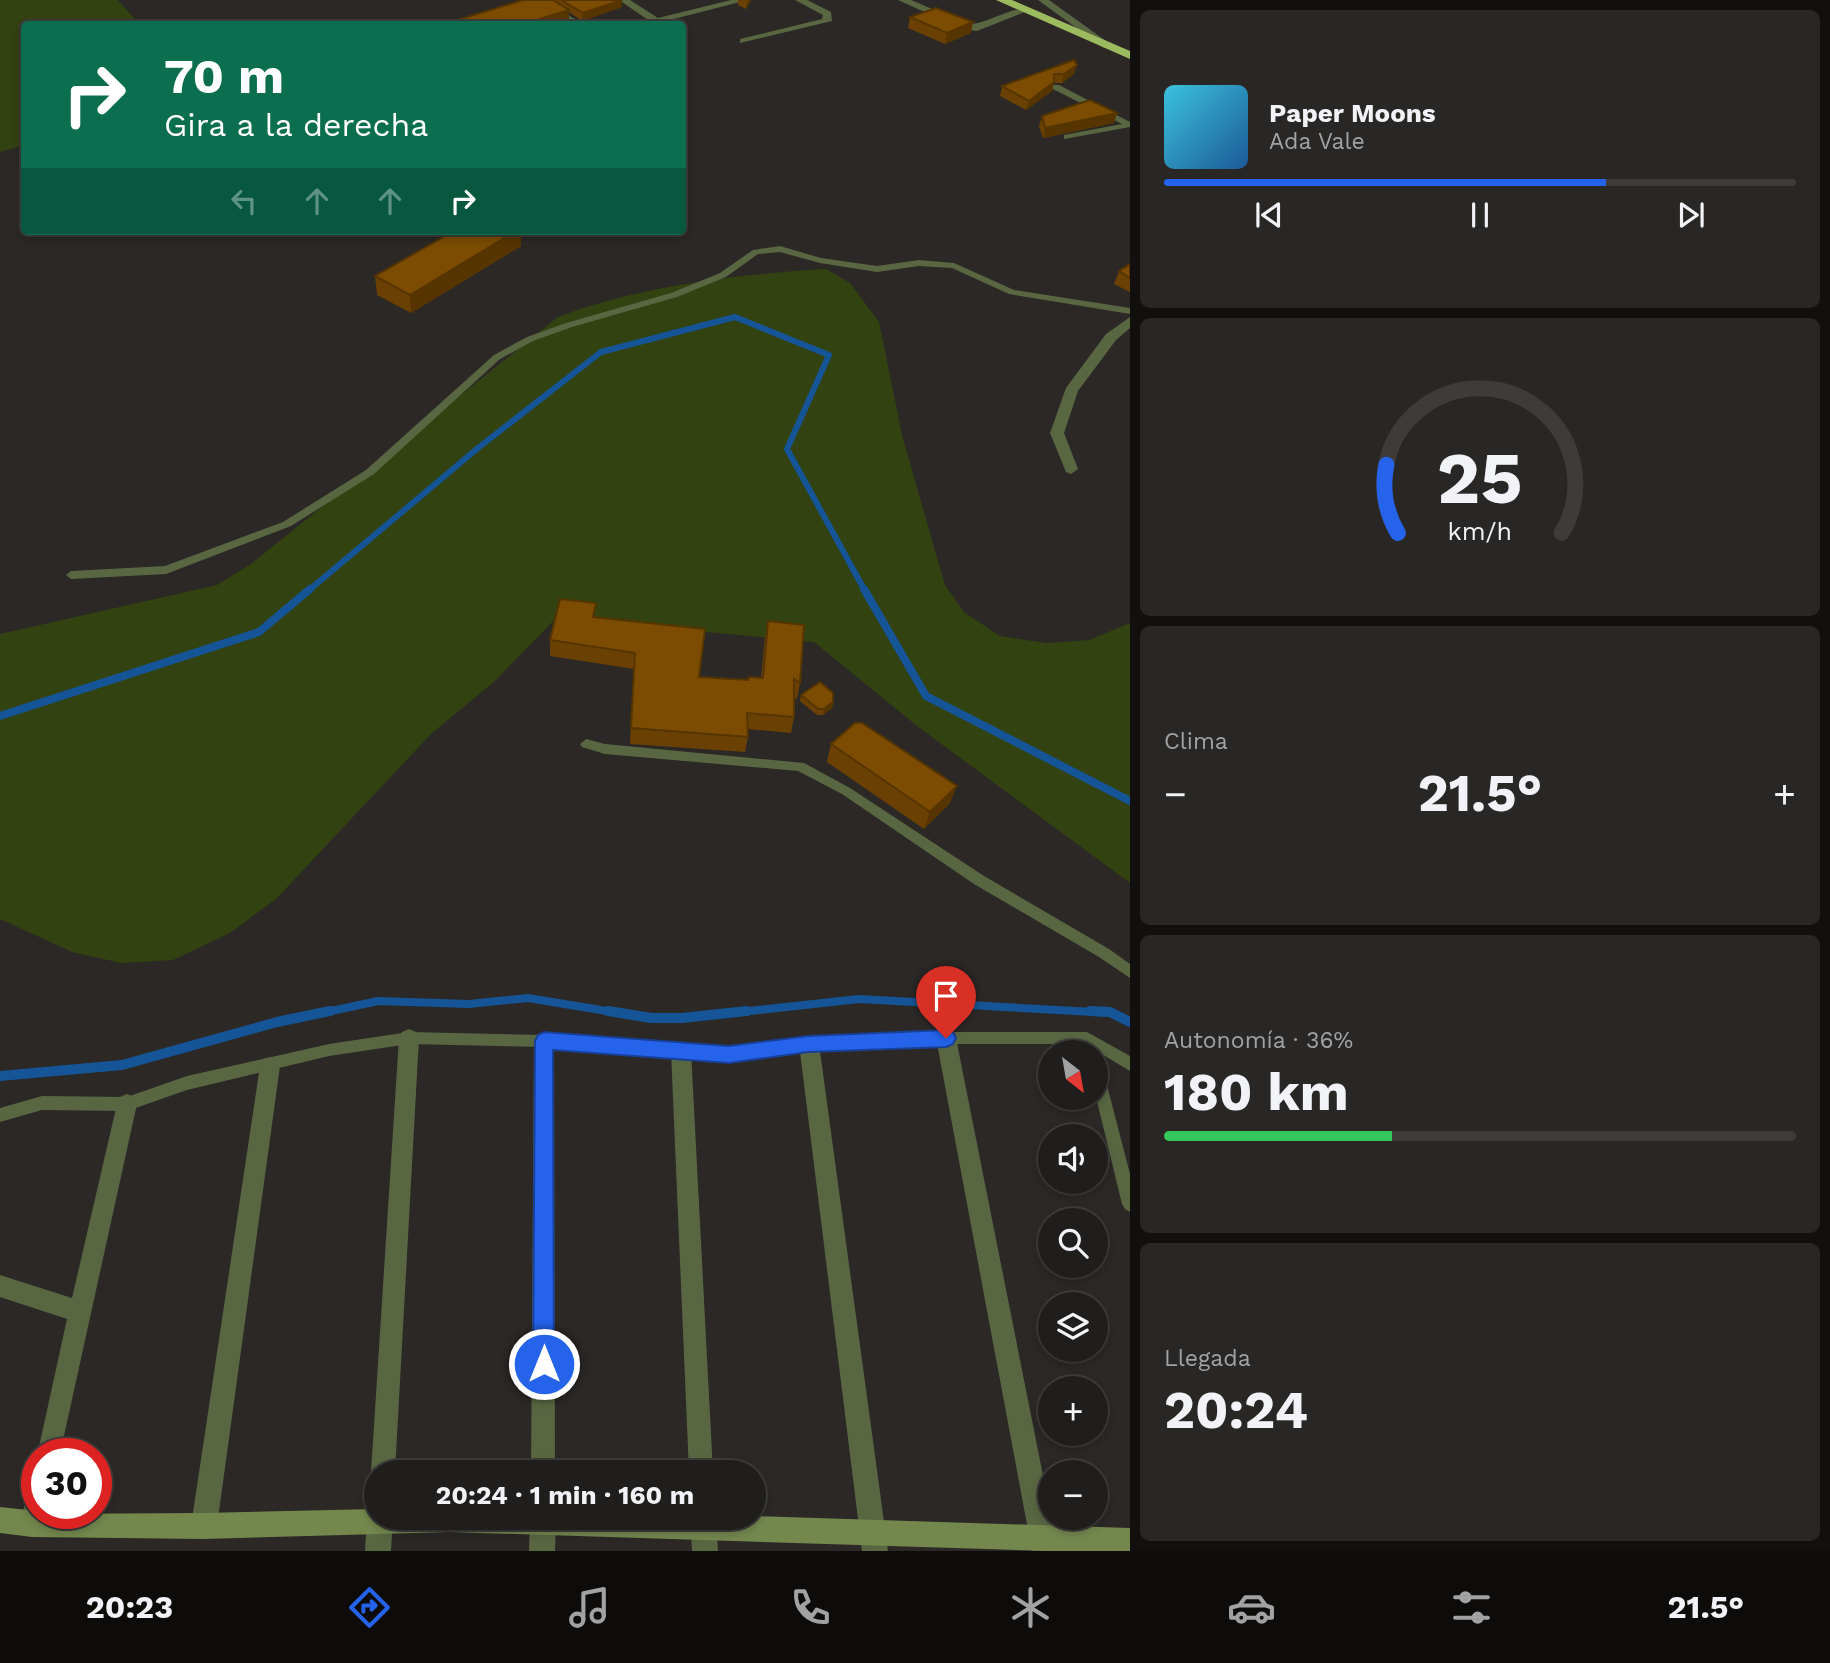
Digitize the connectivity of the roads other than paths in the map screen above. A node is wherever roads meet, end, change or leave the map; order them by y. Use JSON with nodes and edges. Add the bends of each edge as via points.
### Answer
{"nodes":[{"id":1,"x":624,"y":0,"type":"edge"},
{"id":2,"x":743,"y":0,"type":"edge"},
{"id":3,"x":800,"y":0,"type":"edge"},
{"id":4,"x":903,"y":0,"type":"edge"},
{"id":5,"x":1002,"y":0,"type":"edge"},
{"id":6,"x":1043,"y":0,"type":"edge"},
{"id":7,"x":717,"y":2,"type":"edge"},
{"id":8,"x":548,"y":7,"type":"edge"},
{"id":9,"x":1025,"y":10,"type":"junction"},
{"id":10,"x":573,"y":21,"type":"edge"},
{"id":11,"x":656,"y":21,"type":"joint"},
{"id":12,"x":744,"y":41,"type":"dead end"},
{"id":13,"x":1108,"y":46,"type":"junction"},
{"id":14,"x":1130,"y":55,"type":"edge"},
{"id":15,"x":1056,"y":87,"type":"edge"},
{"id":16,"x":1128,"y":125,"type":"edge"},
{"id":17,"x":1066,"y":137,"type":"edge"},
{"id":18,"x":1130,"y":311,"type":"edge"},
{"id":19,"x":1130,"y":321,"type":"edge"},
{"id":20,"x":1071,"y":468,"type":"dead end"},
{"id":21,"x":71,"y":575,"type":"dead end"},
{"id":22,"x":586,"y":744,"type":"dead end"},
{"id":23,"x":1130,"y":972,"type":"edge"},
{"id":24,"x":409,"y":1038,"type":"junction"},
{"id":25,"x":946,"y":1038,"type":"junction"},
{"id":26,"x":544,"y":1041,"type":"junction"},
{"id":27,"x":1038,"y":1043,"type":"edge"},
{"id":28,"x":808,"y":1044,"type":"junction"},
{"id":29,"x":681,"y":1051,"type":"junction"},
{"id":30,"x":1108,"y":1054,"type":"edge"},
{"id":31,"x":1130,"y":1064,"type":"edge"},
{"id":32,"x":270,"y":1066,"type":"junction"},
{"id":33,"x":127,"y":1104,"type":"junction"},
{"id":34,"x":1106,"y":1110,"type":"edge"},
{"id":35,"x":0,"y":1115,"type":"edge"},
{"id":36,"x":1130,"y":1204,"type":"edge"},
{"id":37,"x":0,"y":1286,"type":"edge"},
{"id":38,"x":80,"y":1312,"type":"junction"},
{"id":39,"x":52,"y":1438,"type":"edge"},
{"id":40,"x":384,"y":1460,"type":"edge"},
{"id":41,"x":544,"y":1460,"type":"edge"},
{"id":42,"x":700,"y":1460,"type":"edge"},
{"id":43,"x":21,"y":1516,"type":"edge"},
{"id":44,"x":112,"y":1519,"type":"edge"},
{"id":45,"x":0,"y":1520,"type":"edge"},
{"id":46,"x":364,"y":1520,"type":"edge"},
{"id":47,"x":204,"y":1526,"type":"junction"},
{"id":48,"x":379,"y":1530,"type":"edge"},
{"id":49,"x":543,"y":1530,"type":"edge"},
{"id":50,"x":677,"y":1530,"type":"edge"},
{"id":51,"x":704,"y":1532,"type":"edge"},
{"id":52,"x":1130,"y":1541,"type":"edge"},
{"id":53,"x":874,"y":1543,"type":"edge"},
{"id":54,"x":1043,"y":1545,"type":"edge"},
{"id":55,"x":378,"y":1551,"type":"edge"},
{"id":56,"x":542,"y":1551,"type":"edge"}],
"edges":[{"from":1,"to":11,"type":"street"},
{"from":2,"to":7,"type":"street"},
{"from":3,"to":12,"type":"street","via":[[828,14],[827,21]]},
{"from":4,"to":9,"type":"street","via":[[977,28]]},
{"from":5,"to":9,"type":"highway"},
{"from":6,"to":13,"type":"street"},
{"from":7,"to":11,"type":"street"},
{"from":8,"to":10,"type":"street"},
{"from":9,"to":13,"type":"highway"},
{"from":13,"to":14,"type":"highway"},
{"from":15,"to":16,"type":"lane"},
{"from":16,"to":17,"type":"lane"},
{"from":18,"to":21,"type":"lane","via":[[1012,292],[954,265],[877,269],[780,249],[756,252],[723,275],[674,295],[569,325],[497,357],[370,472],[287,524],[166,570]]},
{"from":19,"to":20,"type":"street","via":[[1111,337],[1071,391],[1057,433]]},
{"from":22,"to":23,"type":"lane","via":[[810,770]]},
{"from":24,"to":26,"type":"lane"},
{"from":24,"to":32,"type":"lane","via":[[329,1050]]},
{"from":24,"to":40,"type":"street"},
{"from":25,"to":27,"type":"lane"},
{"from":25,"to":28,"type":"lane"},
{"from":25,"to":54,"type":"street"},
{"from":26,"to":29,"type":"lane"},
{"from":26,"to":41,"type":"street"},
{"from":28,"to":29,"type":"lane","via":[[729,1054]]},
{"from":28,"to":53,"type":"street"},
{"from":29,"to":42,"type":"street"},
{"from":30,"to":31,"type":"lane"},
{"from":32,"to":33,"type":"lane","via":[[187,1083]]},
{"from":32,"to":47,"type":"street"},
{"from":33,"to":35,"type":"lane","via":[[42,1103]]},
{"from":33,"to":38,"type":"street"},
{"from":34,"to":36,"type":"lane"},
{"from":37,"to":38,"type":"street"},
{"from":38,"to":39,"type":"street"},
{"from":43,"to":45,"type":"main road"},
{"from":44,"to":47,"type":"main road"},
{"from":46,"to":47,"type":"main road"},
{"from":48,"to":55,"type":"street"},
{"from":49,"to":56,"type":"street"},
{"from":50,"to":51,"type":"main road"},
{"from":51,"to":53,"type":"main road"},
{"from":52,"to":54,"type":"main road"},
{"from":53,"to":54,"type":"main road"}]}
